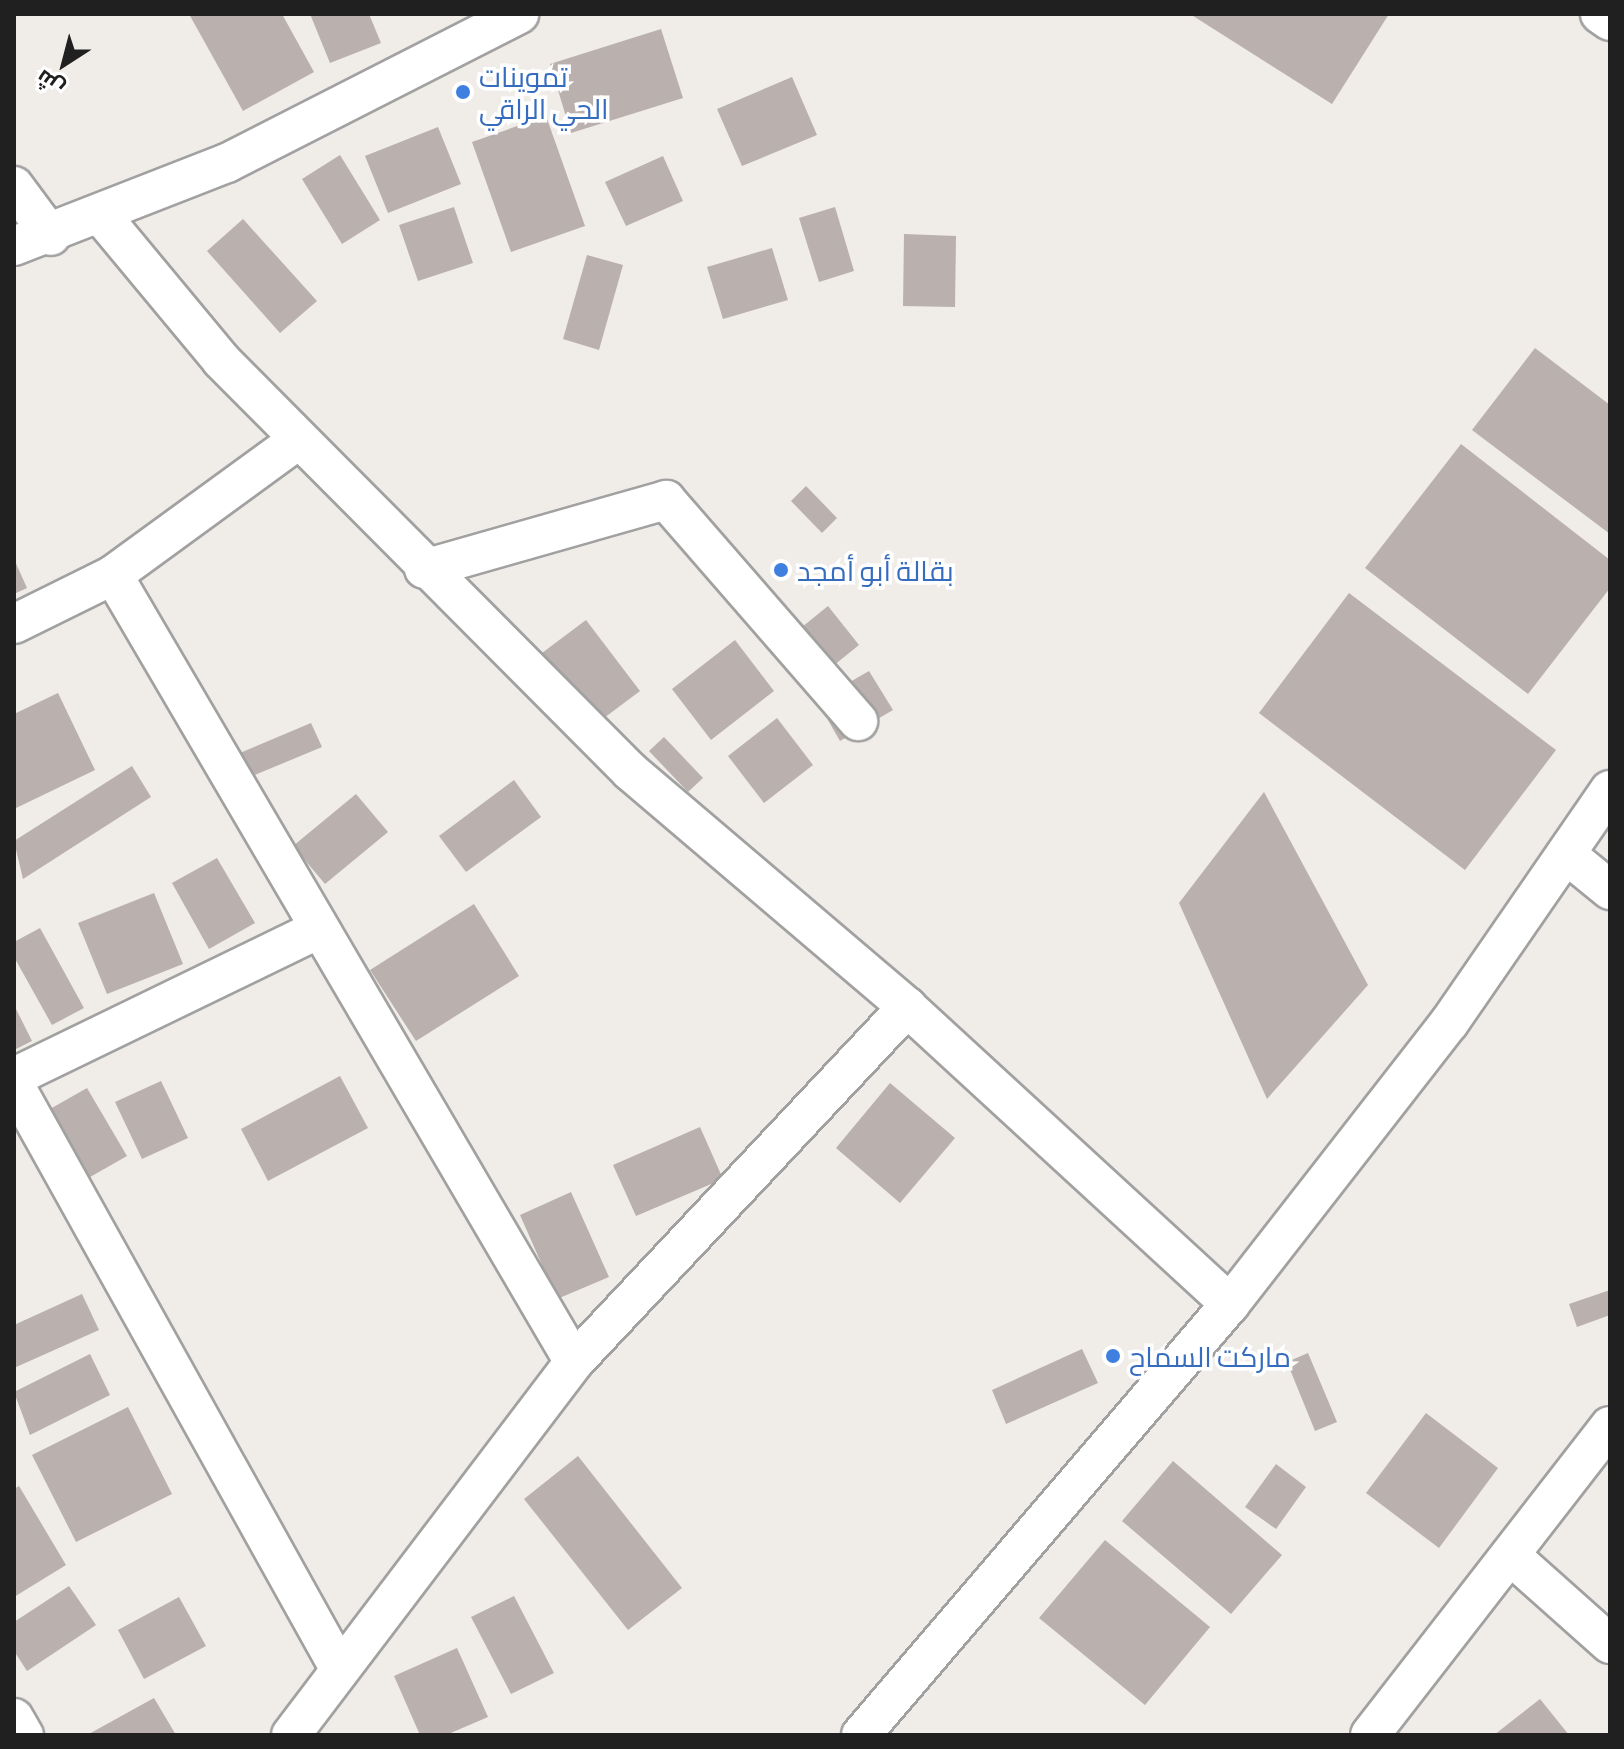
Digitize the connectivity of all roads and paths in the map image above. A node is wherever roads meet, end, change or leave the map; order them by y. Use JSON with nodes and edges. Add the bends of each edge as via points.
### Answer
{"nodes":[{"id":1,"x":519,"y":14,"type":"edge"},
{"id":2,"x":1600,"y":14,"type":"edge"},
{"id":3,"x":1610,"y":21,"type":"edge"},
{"id":4,"x":14,"y":186,"type":"edge"},
{"id":5,"x":100,"y":214,"type":"junction"},
{"id":6,"x":51,"y":236,"type":"junction"},
{"id":7,"x":14,"y":246,"type":"edge"},
{"id":8,"x":298,"y":440,"type":"junction"},
{"id":9,"x":424,"y":569,"type":"junction"},
{"id":10,"x":113,"y":575,"type":"junction"},
{"id":11,"x":14,"y":624,"type":"edge"},
{"id":12,"x":858,"y":721,"type":"dead end"},
{"id":13,"x":1610,"y":790,"type":"edge"},
{"id":14,"x":1566,"y":854,"type":"junction"},
{"id":15,"x":1610,"y":890,"type":"edge"},
{"id":16,"x":317,"y":930,"type":"junction"},
{"id":17,"x":907,"y":1007,"type":"junction"},
{"id":18,"x":14,"y":1077,"type":"edge"},
{"id":19,"x":14,"y":1084,"type":"edge"},
{"id":20,"x":1230,"y":1304,"type":"junction"},
{"id":21,"x":574,"y":1362,"type":"junction"},
{"id":22,"x":1610,"y":1426,"type":"edge"},
{"id":23,"x":1510,"y":1555,"type":"junction"},
{"id":24,"x":1610,"y":1644,"type":"edge"},
{"id":25,"x":339,"y":1668,"type":"junction"},
{"id":26,"x":14,"y":1718,"type":"edge"},
{"id":27,"x":24,"y":1735,"type":"edge"},
{"id":28,"x":291,"y":1735,"type":"edge"},
{"id":29,"x":861,"y":1735,"type":"edge"},
{"id":30,"x":1370,"y":1735,"type":"edge"}],
"edges":[{"from":1,"to":5,"type":"street","via":[[227,163]]},
{"from":2,"to":3,"type":"street"},
{"from":4,"to":6,"type":"street"},
{"from":5,"to":6,"type":"street"},
{"from":5,"to":8,"type":"street"},
{"from":6,"to":7,"type":"street"},
{"from":8,"to":9,"type":"street"},
{"from":8,"to":10,"type":"street"},
{"from":9,"to":12,"type":"street","via":[[666,500]]},
{"from":9,"to":17,"type":"street","via":[[630,771]]},
{"from":10,"to":11,"type":"street"},
{"from":10,"to":16,"type":"street"},
{"from":13,"to":14,"type":"street"},
{"from":14,"to":15,"type":"street"},
{"from":14,"to":20,"type":"street","via":[[1449,1023]]},
{"from":16,"to":18,"type":"street"},
{"from":16,"to":21,"type":"street"},
{"from":17,"to":20,"type":"street"},
{"from":17,"to":21,"type":"street"},
{"from":19,"to":25,"type":"street"},
{"from":20,"to":29,"type":"street"},
{"from":21,"to":25,"type":"street"},
{"from":22,"to":23,"type":"street"},
{"from":23,"to":24,"type":"street"},
{"from":23,"to":30,"type":"street"},
{"from":25,"to":28,"type":"street"},
{"from":26,"to":27,"type":"street"}]}
